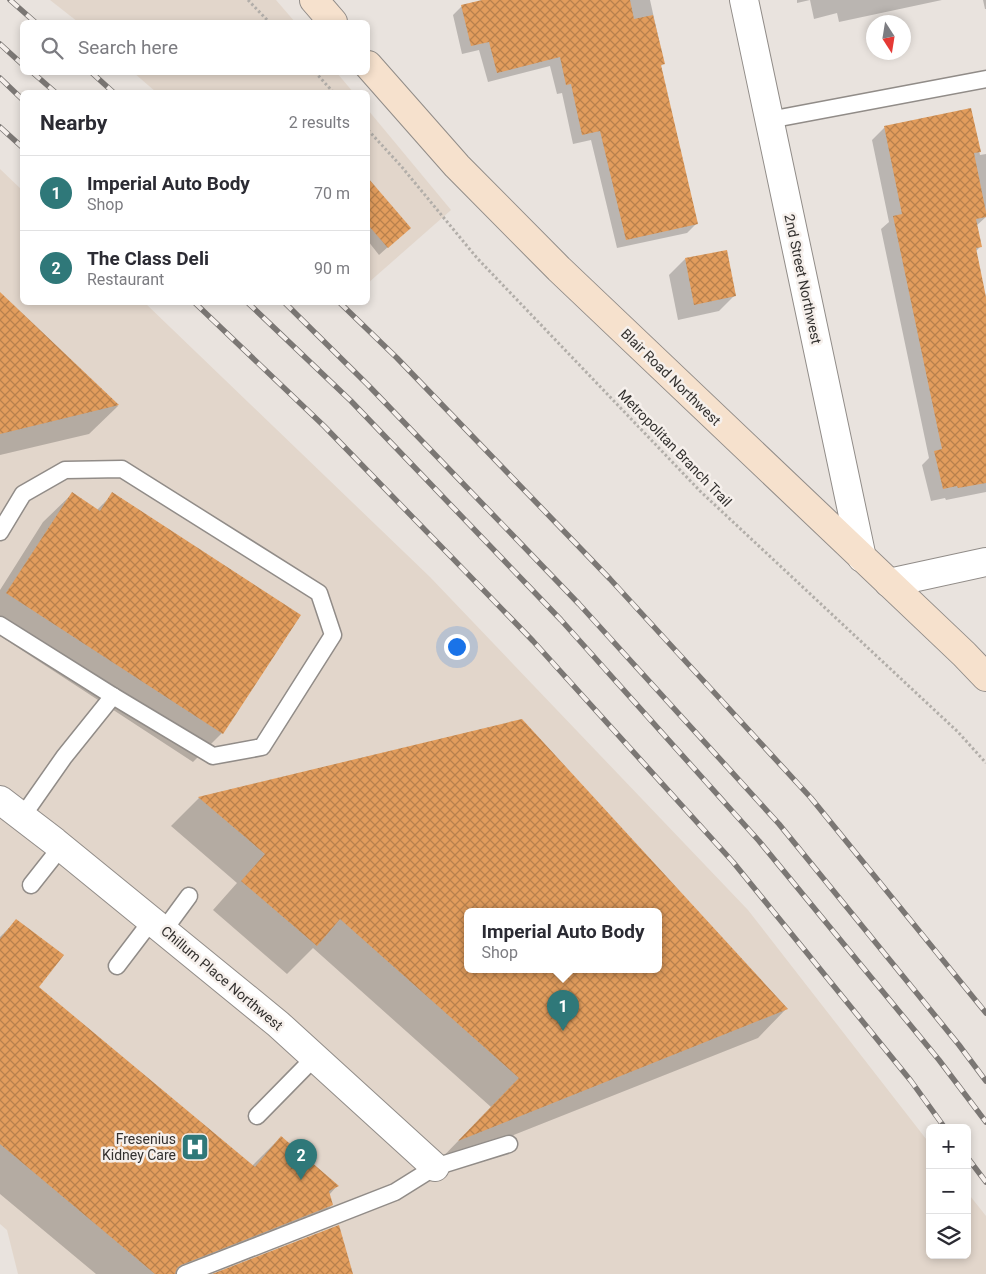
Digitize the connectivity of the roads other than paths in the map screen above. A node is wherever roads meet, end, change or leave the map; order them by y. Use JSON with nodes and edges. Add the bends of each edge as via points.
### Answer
{"nodes":[{"id":1,"x":314,"y":0,"type":"edge"},
{"id":2,"x":744,"y":0,"type":"edge"},
{"id":3,"x":331,"y":20,"type":"edge"},
{"id":4,"x":370,"y":67,"type":"edge"},
{"id":5,"x":986,"y":79,"type":"edge"},
{"id":6,"x":769,"y":120,"type":"junction"},
{"id":7,"x":0,"y":532,"type":"edge"},
{"id":8,"x":862,"y":558,"type":"junction"},
{"id":9,"x":986,"y":562,"type":"edge"},
{"id":10,"x":889,"y":583,"type":"junction"},
{"id":11,"x":0,"y":625,"type":"edge"},
{"id":12,"x":986,"y":678,"type":"edge"},
{"id":13,"x":113,"y":696,"type":"junction"},
{"id":14,"x":0,"y":801,"type":"edge"},
{"id":15,"x":22,"y":817,"type":"junction"},
{"id":16,"x":61,"y":847,"type":"junction"},
{"id":17,"x":31,"y":885,"type":"dead end"},
{"id":18,"x":190,"y":896,"type":"dead end"},
{"id":19,"x":158,"y":925,"type":"junction"},
{"id":20,"x":117,"y":966,"type":"dead end"},
{"id":21,"x":315,"y":1057,"type":"junction"},
{"id":22,"x":257,"y":1116,"type":"dead end"},
{"id":23,"x":509,"y":1144,"type":"dead end"},
{"id":24,"x":435,"y":1167,"type":"junction"},
{"id":25,"x":185,"y":1274,"type":"edge"}],
"edges":[{"from":1,"to":3,"type":"main road"},
{"from":2,"to":6,"type":"street","name":"2nd Street Northwest"},
{"from":4,"to":8,"type":"main road","name":"Blair Road Northwest","via":[[507,218]]},
{"from":5,"to":6,"type":"lane"},
{"from":6,"to":8,"type":"street","name":"2nd Street Northwest"},
{"from":7,"to":13,"type":"lane","via":[[23,494],[65,470],[122,469],[318,593],[333,635],[262,747],[213,756]]},
{"from":8,"to":10,"type":"main road","name":"Blair Road Northwest"},
{"from":9,"to":10,"type":"street"},
{"from":10,"to":12,"type":"main road","name":"Blair Road Northwest"},
{"from":11,"to":13,"type":"lane"},
{"from":13,"to":15,"type":"lane"},
{"from":14,"to":15,"type":"street","name":"Chillum Place Northwest"},
{"from":15,"to":16,"type":"street","name":"Chillum Place Northwest"},
{"from":16,"to":17,"type":"lane"},
{"from":16,"to":19,"type":"street","name":"Chillum Place Northwest"},
{"from":18,"to":19,"type":"lane"},
{"from":19,"to":20,"type":"lane"},
{"from":19,"to":21,"type":"street","name":"Chillum Place Northwest"},
{"from":21,"to":22,"type":"lane"},
{"from":21,"to":24,"type":"street","name":"Chillum Place Northwest"},
{"from":23,"to":24,"type":"lane"},
{"from":24,"to":25,"type":"lane","via":[[396,1192]]}]}
